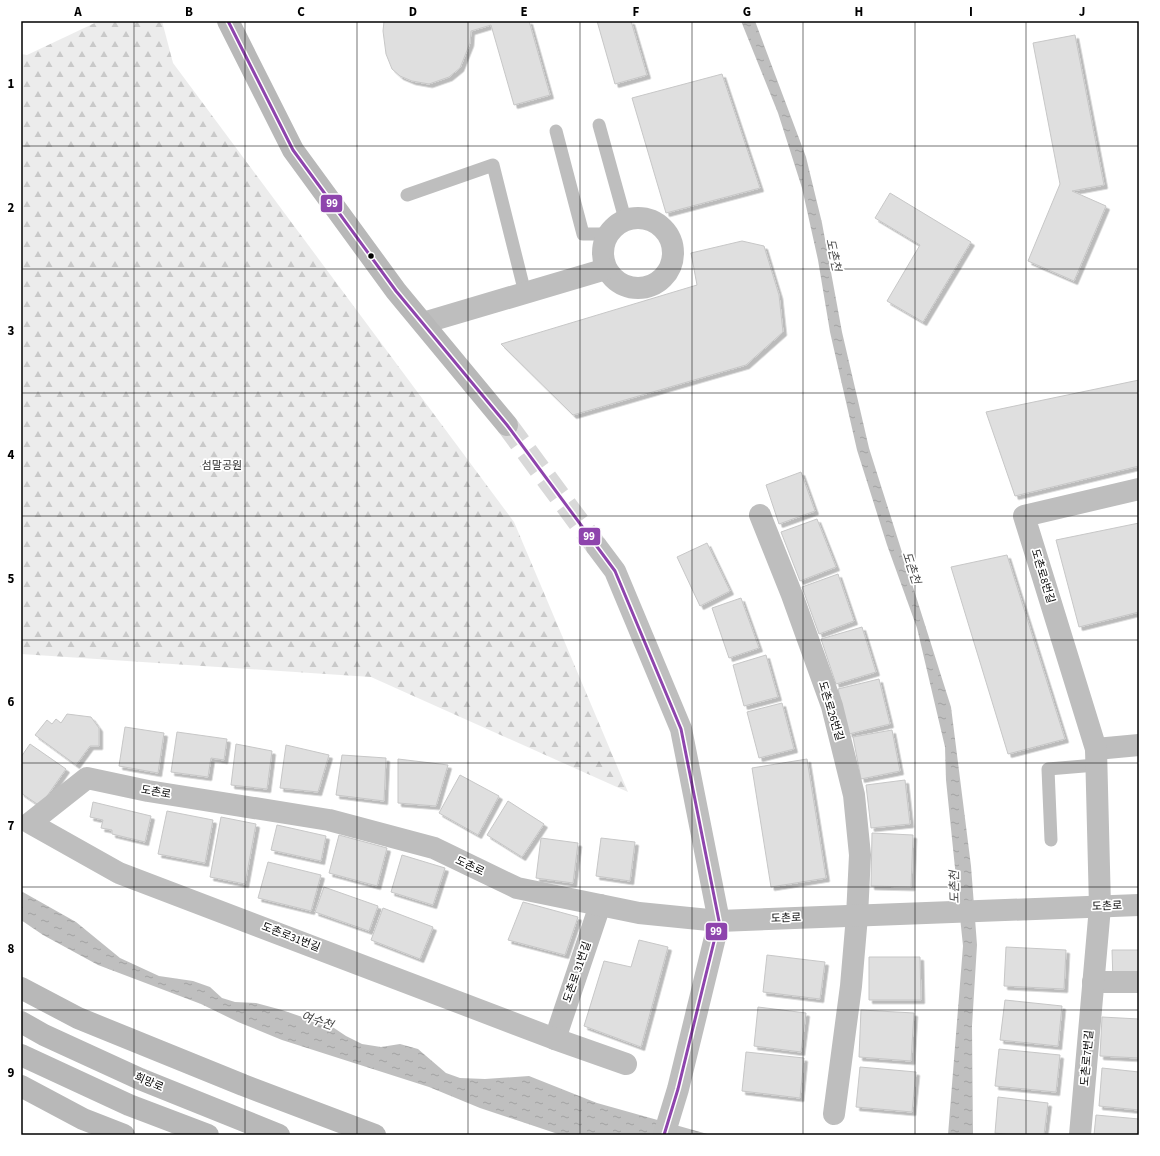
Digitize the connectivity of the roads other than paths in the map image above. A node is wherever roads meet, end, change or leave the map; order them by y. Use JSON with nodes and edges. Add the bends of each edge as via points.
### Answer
{"nodes":[{"id":1,"x":228,"y":21,"type":"edge"},
{"id":2,"x":599,"y":125,"type":"dead end"},
{"id":3,"x":556,"y":131,"type":"dead end"},
{"id":4,"x":407,"y":195,"type":"dead end"},
{"id":5,"x":625,"y":219,"type":"junction"},
{"id":6,"x":607,"y":234,"type":"junction"},
{"id":7,"x":606,"y":269,"type":"junction"},
{"id":8,"x":525,"y":293,"type":"junction"},
{"id":9,"x":423,"y":323,"type":"junction"},
{"id":10,"x":507,"y":425,"type":"tunnel mouth"},
{"id":11,"x":1139,"y":489,"type":"edge"},
{"id":12,"x":760,"y":515,"type":"dead end"},
{"id":13,"x":597,"y":547,"type":"tunnel mouth"},
{"id":14,"x":1139,"y":745,"type":"edge"},
{"id":15,"x":1096,"y":757,"type":"junction"},
{"id":16,"x":87,"y":778,"type":"joint"},
{"id":17,"x":1051,"y":840,"type":"dead end"},
{"id":18,"x":600,"y":905,"type":"junction"},
{"id":19,"x":1139,"y":905,"type":"edge"},
{"id":20,"x":1100,"y":907,"type":"junction"},
{"id":21,"x":857,"y":916,"type":"junction"},
{"id":22,"x":718,"y":921,"type":"junction"},
{"id":23,"x":1094,"y":982,"type":"junction"},
{"id":24,"x":1139,"y":982,"type":"edge"},
{"id":25,"x":21,"y":988,"type":"edge"},
{"id":26,"x":21,"y":1022,"type":"edge"},
{"id":27,"x":555,"y":1039,"type":"junction"},
{"id":28,"x":21,"y":1055,"type":"edge"},
{"id":29,"x":626,"y":1064,"type":"dead end"},
{"id":30,"x":21,"y":1086,"type":"edge"},
{"id":31,"x":834,"y":1114,"type":"dead end"},
{"id":32,"x":124,"y":1135,"type":"edge"},
{"id":33,"x":208,"y":1135,"type":"edge"},
{"id":34,"x":279,"y":1135,"type":"edge"},
{"id":35,"x":375,"y":1135,"type":"edge"},
{"id":36,"x":664,"y":1135,"type":"edge"},
{"id":37,"x":1080,"y":1135,"type":"edge"}],
"edges":[{"from":1,"to":9,"type":"main road","via":[[293,150],[396,291]]},
{"from":2,"to":5,"type":"lane"},
{"from":3,"to":6,"type":"lane","via":[[583,234]]},
{"from":4,"to":8,"type":"lane","via":[[493,165]]},
{"from":5,"to":6,"type":"street"},
{"from":5,"to":7,"type":"street","via":[[649,218],[660,224],[672,243],[674,255],[671,266],[656,284],[640,288],[623,285]]},
{"from":6,"to":7,"type":"street","via":[[603,252]]},
{"from":7,"to":8,"type":"street"},
{"from":8,"to":9,"type":"street"},
{"from":9,"to":10,"type":"main road"},
{"from":11,"to":15,"type":"street","name":"도촌로8번길","via":[[1024,516]]},
{"from":12,"to":21,"type":"street","name":"도촌로26번길","via":[[832,706],[854,795],[860,855]]},
{"from":13,"to":22,"type":"street","via":[[614,572],[681,729]]},
{"from":14,"to":15,"type":"street"},
{"from":15,"to":17,"type":"lane","via":[[1048,769]]},
{"from":15,"to":20,"type":"street","name":"도촌로8번길"},
{"from":16,"to":18,"type":"street","name":"도촌로","via":[[148,791],[329,820],[434,848],[517,888]]},
{"from":16,"to":27,"type":"street","name":"도촌로31번길","via":[[30,823],[119,873]]},
{"from":18,"to":22,"type":"street","name":"도촌로","via":[[639,913]]},
{"from":18,"to":27,"type":"street","name":"도촌로 31번길"},
{"from":19,"to":20,"type":"street","name":"도촌로"},
{"from":20,"to":21,"type":"street","name":"도촌로"},
{"from":20,"to":23,"type":"street","name":"도촌로7번길"},
{"from":21,"to":22,"type":"street","name":"도촌로"},
{"from":21,"to":31,"type":"street","via":[[851,986]]},
{"from":22,"to":36,"type":"street","via":[[678,1089]]},
{"from":23,"to":24,"type":"street"},
{"from":23,"to":37,"type":"street","name":"도촌로7번길"},
{"from":25,"to":35,"type":"main road","via":[[78,1018]]},
{"from":26,"to":34,"type":"main road","name":"희망로","via":[[140,1079]]},
{"from":27,"to":29,"type":"street","name":"도촌로31번길"},
{"from":28,"to":33,"type":"main road","via":[[129,1104]]},
{"from":30,"to":32,"type":"main road","via":[[83,1119]]}]}
